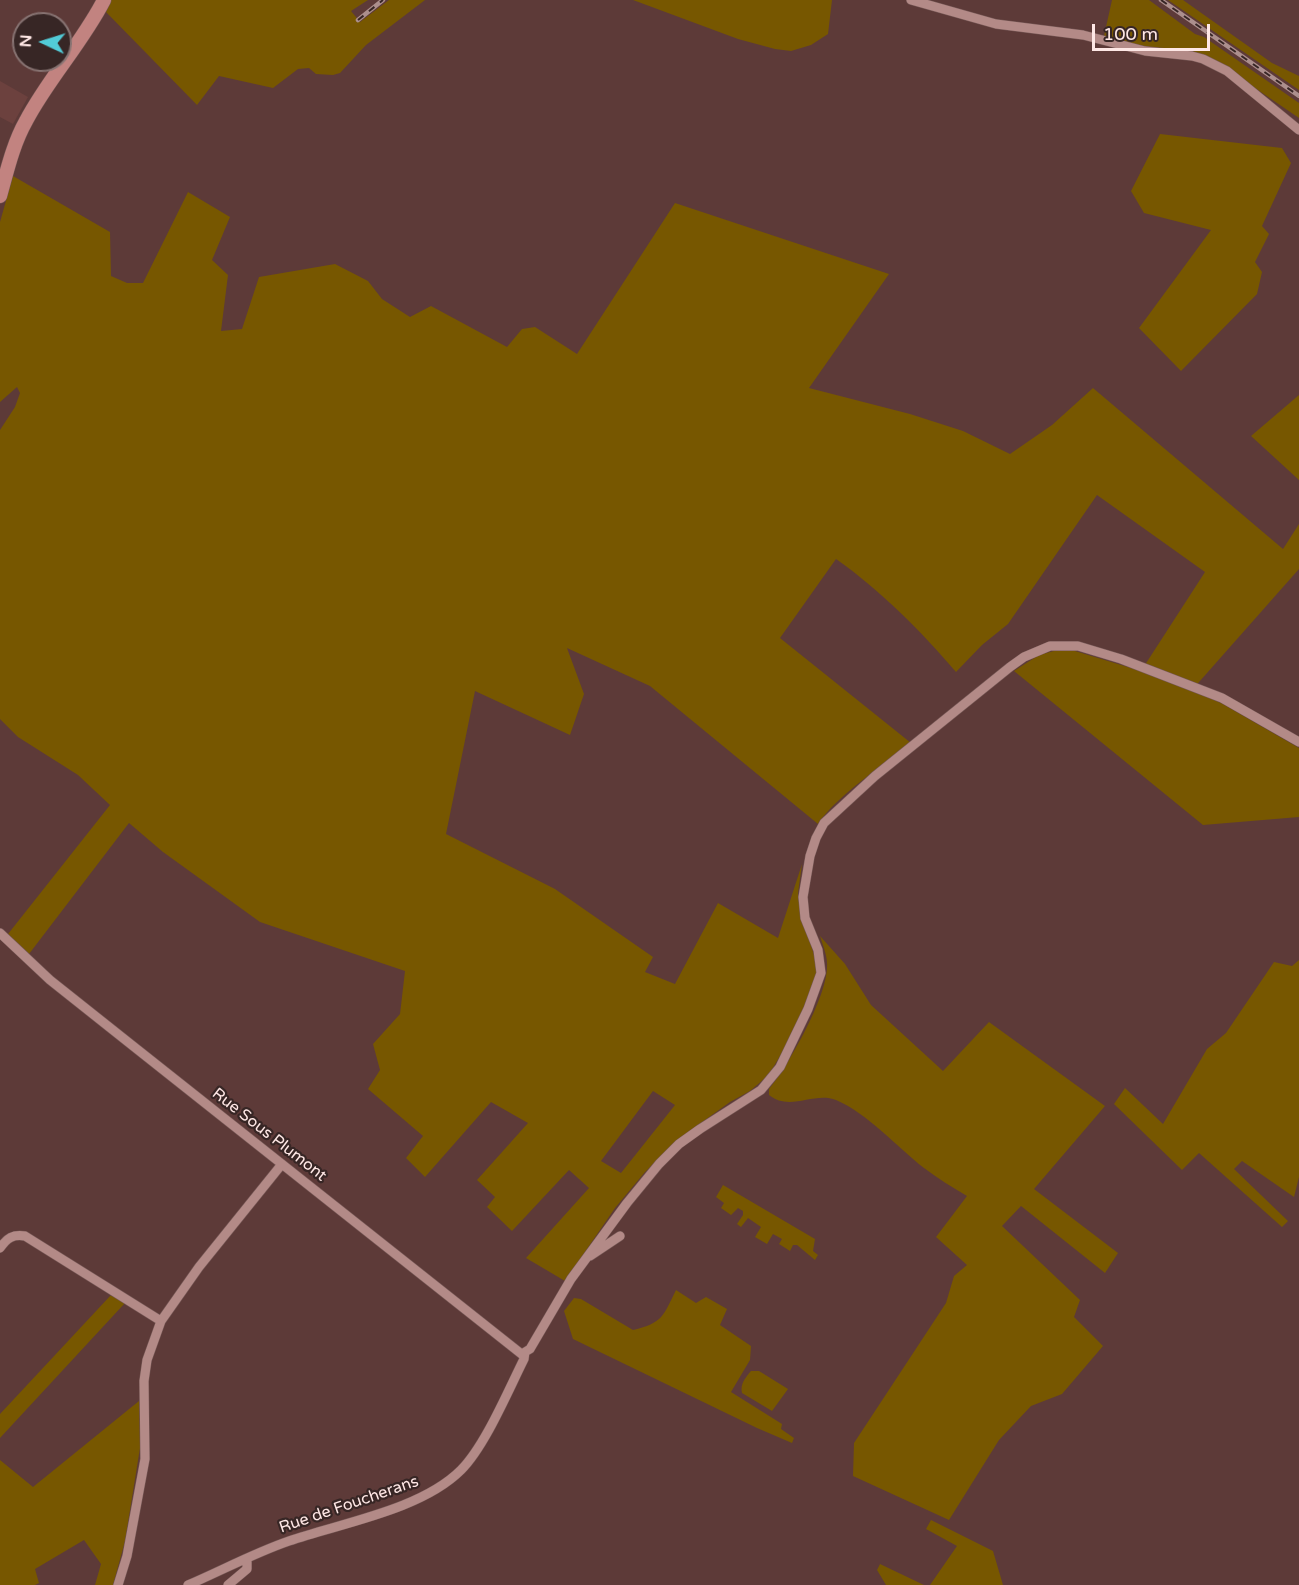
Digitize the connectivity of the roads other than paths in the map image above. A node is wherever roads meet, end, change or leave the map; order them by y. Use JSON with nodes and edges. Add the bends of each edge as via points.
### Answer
{"nodes":[{"id":1,"x":104,"y":0,"type":"edge"},
{"id":2,"x":911,"y":0,"type":"edge"},
{"id":3,"x":1299,"y":130,"type":"edge"},
{"id":4,"x":0,"y":196,"type":"edge"},
{"id":5,"x":1299,"y":742,"type":"edge"},
{"id":6,"x":0,"y":933,"type":"edge"},
{"id":7,"x":282,"y":1164,"type":"junction"},
{"id":8,"x":620,"y":1236,"type":"dead end"},
{"id":9,"x":0,"y":1248,"type":"edge"},
{"id":10,"x":585,"y":1259,"type":"junction"},
{"id":11,"x":161,"y":1321,"type":"junction"},
{"id":12,"x":524,"y":1356,"type":"junction"},
{"id":13,"x":247,"y":1559,"type":"junction"},
{"id":14,"x":118,"y":1585,"type":"edge"},
{"id":15,"x":188,"y":1585,"type":"edge"},
{"id":16,"x":228,"y":1585,"type":"edge"}],
"edges":[{"from":1,"to":4,"type":"main road","via":[[94,21],[25,121]]},
{"from":2,"to":3,"type":"street","via":[[996,24],[1203,59],[1227,71]]},
{"from":5,"to":10,"type":"street","name":"Rue de Foucherans","via":[[1222,698],[1078,646],[1050,646],[1010,667],[875,776],[824,823],[810,856],[803,897],[805,918],[819,950],[821,973],[780,1067],[761,1090],[673,1150],[642,1183]]},
{"from":6,"to":7,"type":"street","name":"Rue Sous Plumont","via":[[50,980]]},
{"from":7,"to":11,"type":"street"},
{"from":7,"to":12,"type":"street","name":"Rue Sous Plumont"},
{"from":8,"to":10,"type":"street"},
{"from":9,"to":11,"type":"street","via":[[7,1238],[26,1236]]},
{"from":10,"to":12,"type":"street","name":"Rue de Foucherans"},
{"from":11,"to":14,"type":"street","via":[[147,1360],[145,1459]]},
{"from":12,"to":13,"type":"street","name":"Rue de Foucherans","via":[[478,1448],[448,1481],[399,1506],[288,1541]]},
{"from":13,"to":15,"type":"street","name":"Rue de Foucherans"},
{"from":13,"to":16,"type":"street","via":[[247,1569]]}]}
